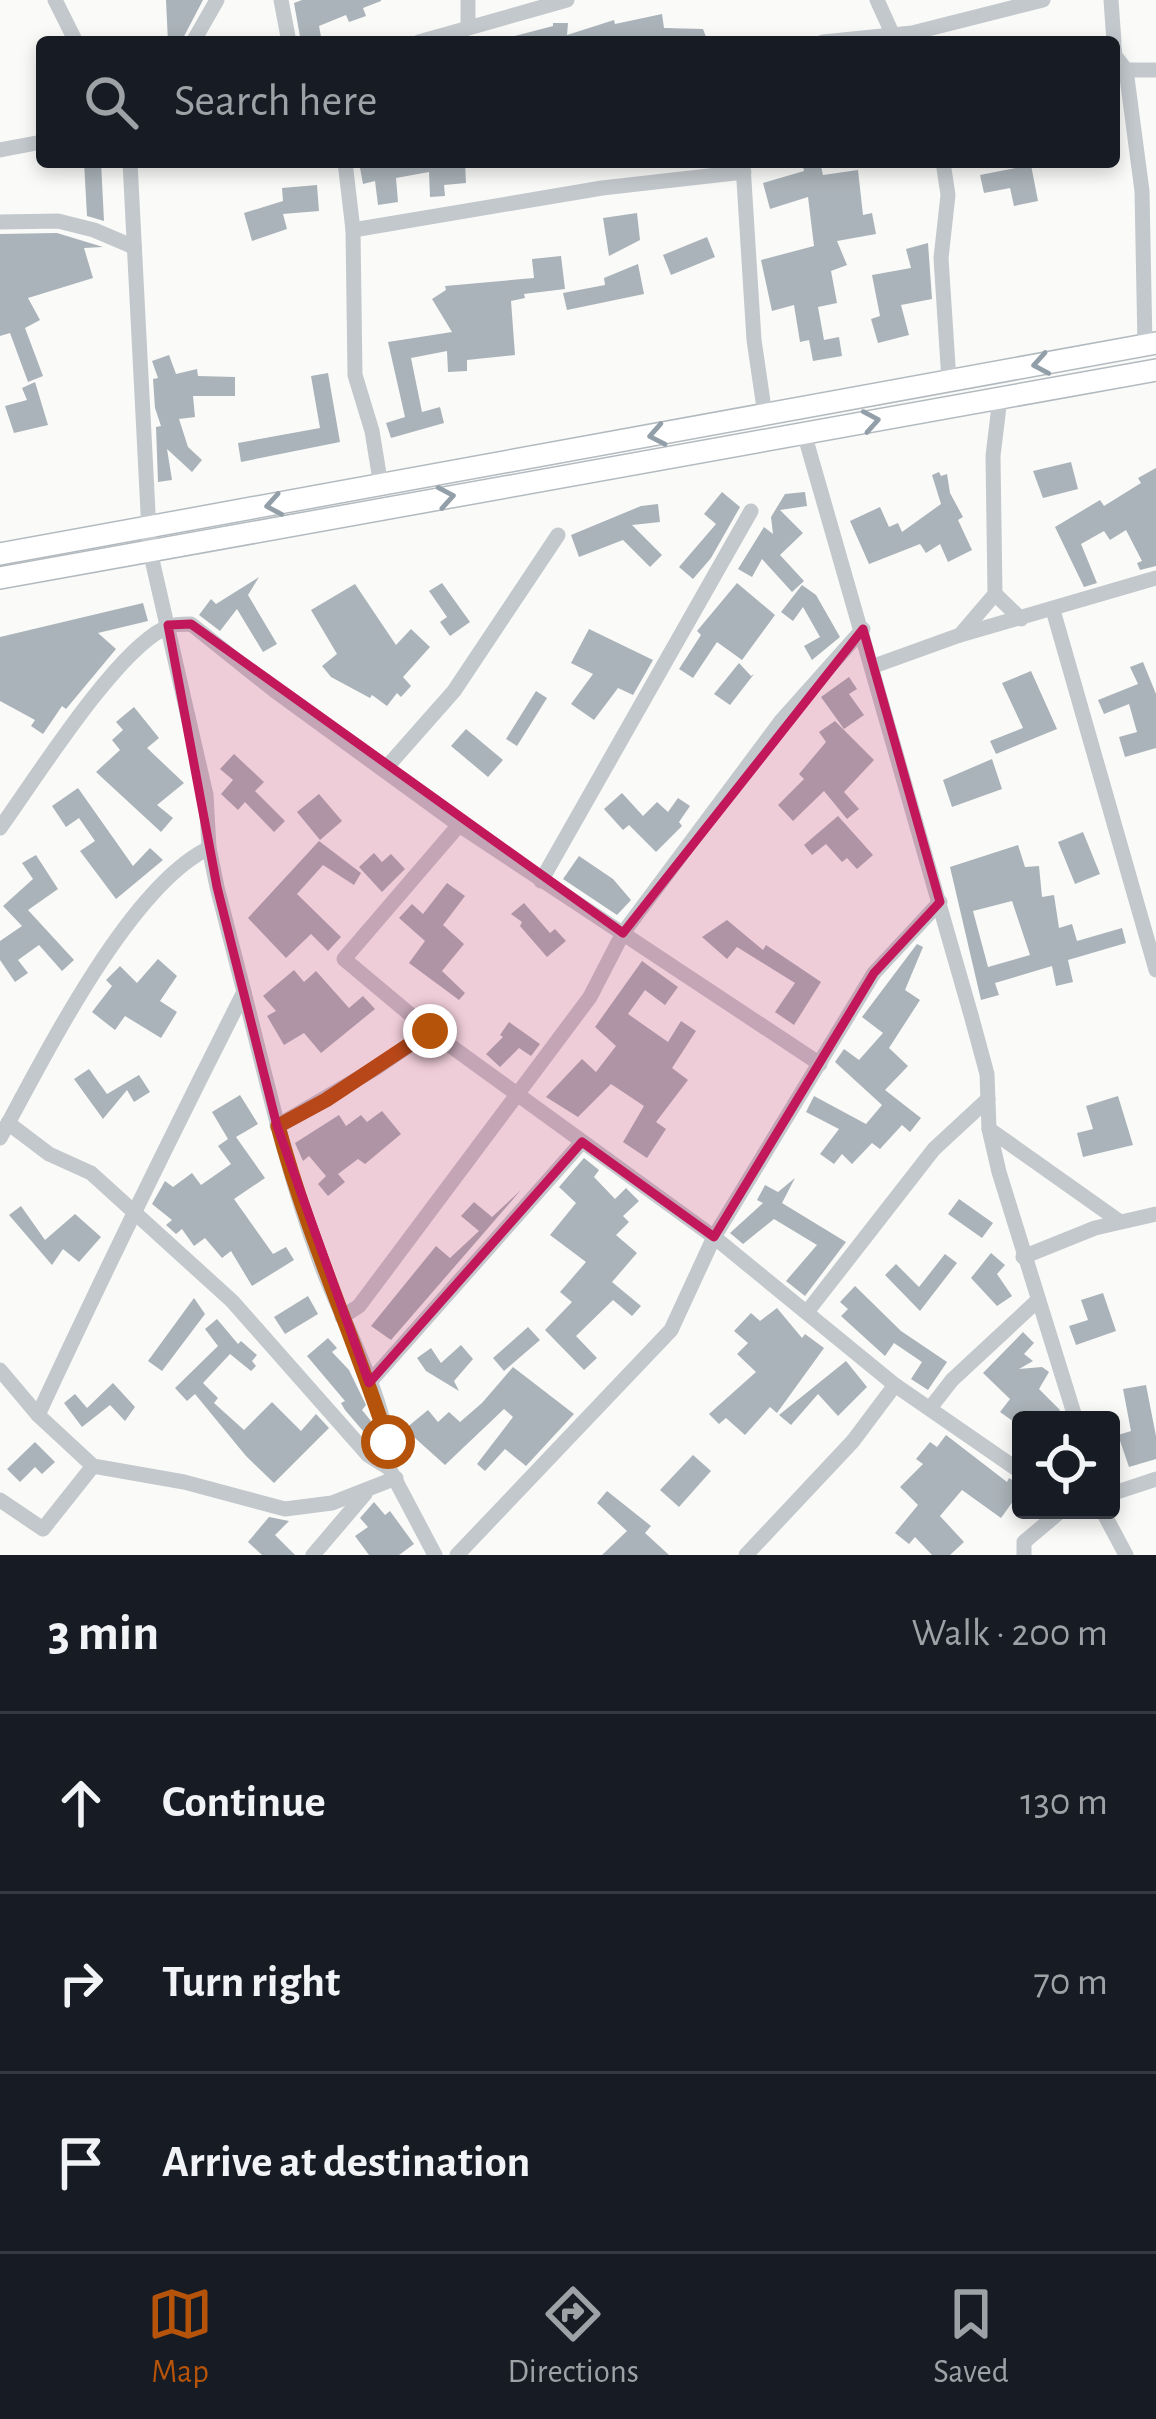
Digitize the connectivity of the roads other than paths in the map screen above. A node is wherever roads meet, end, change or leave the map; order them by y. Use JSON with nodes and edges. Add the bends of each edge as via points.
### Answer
{"nodes":[{"id":1,"x":56,"y":0,"type":"edge"},
{"id":2,"x":217,"y":0,"type":"edge"},
{"id":3,"x":281,"y":0,"type":"edge"},
{"id":4,"x":468,"y":0,"type":"edge"},
{"id":5,"x":567,"y":0,"type":"edge"},
{"id":6,"x":877,"y":0,"type":"edge"},
{"id":7,"x":1043,"y":0,"type":"edge"},
{"id":8,"x":1111,"y":0,"type":"edge"},
{"id":9,"x":469,"y":28,"type":"junction"},
{"id":10,"x":892,"y":33,"type":"junction"},
{"id":11,"x":73,"y":36,"type":"edge"},
{"id":12,"x":196,"y":36,"type":"edge"},
{"id":13,"x":289,"y":36,"type":"edge"},
{"id":14,"x":440,"y":36,"type":"edge"},
{"id":15,"x":869,"y":36,"type":"edge"},
{"id":16,"x":905,"y":36,"type":"edge"},
{"id":17,"x":921,"y":36,"type":"edge"},
{"id":18,"x":1113,"y":36,"type":"edge"},
{"id":19,"x":1120,"y":62,"type":"edge"},
{"id":20,"x":1126,"y":70,"type":"junction"},
{"id":21,"x":1156,"y":70,"type":"edge"},
{"id":22,"x":36,"y":143,"type":"edge"},
{"id":23,"x":0,"y":150,"type":"edge"},
{"id":24,"x":130,"y":168,"type":"edge"},
{"id":25,"x":346,"y":168,"type":"edge"},
{"id":26,"x":737,"y":168,"type":"edge"},
{"id":27,"x":744,"y":168,"type":"edge"},
{"id":28,"x":945,"y":168,"type":"edge"},
{"id":29,"x":0,"y":222,"type":"edge"},
{"id":30,"x":353,"y":230,"type":"junction"},
{"id":31,"x":134,"y":247,"type":"junction"},
{"id":32,"x":1150,"y":344,"type":"edge"},
{"id":33,"x":1156,"y":370,"type":"edge"},
{"id":34,"x":949,"y":381,"type":"junction"},
{"id":35,"x":1000,"y":398,"type":"junction"},
{"id":36,"x":766,"y":415,"type":"junction"},
{"id":37,"x":804,"y":433,"type":"junction"},
{"id":38,"x":381,"y":486,"type":"junction"},
{"id":39,"x":751,"y":512,"type":"dead end"},
{"id":40,"x":148,"y":527,"type":"junction"},
{"id":41,"x":558,"y":535,"type":"dead end"},
{"id":42,"x":150,"y":551,"type":"junction"},
{"id":43,"x":0,"y":554,"type":"edge"},
{"id":44,"x":0,"y":578,"type":"edge"},
{"id":45,"x":1156,"y":578,"type":"edge"},
{"id":46,"x":995,"y":594,"type":"junction"},
{"id":47,"x":1053,"y":610,"type":"junction"},
{"id":48,"x":1021,"y":620,"type":"junction"},
{"id":49,"x":169,"y":626,"type":"junction"},
{"id":50,"x":863,"y":629,"type":"junction"},
{"id":51,"x":960,"y":634,"type":"junction"},
{"id":52,"x":874,"y":666,"type":"junction"},
{"id":53,"x":386,"y":768,"type":"junction"},
{"id":54,"x":459,"y":824,"type":"junction"},
{"id":55,"x":0,"y":828,"type":"edge"},
{"id":56,"x":209,"y":848,"type":"junction"},
{"id":57,"x":541,"y":881,"type":"junction"},
{"id":58,"x":940,"y":902,"type":"junction"},
{"id":59,"x":623,"y":933,"type":"junction"},
{"id":60,"x":1156,"y":970,"type":"edge"},
{"id":61,"x":244,"y":992,"type":"junction"},
{"id":62,"x":430,"y":1031,"type":"junction"},
{"id":63,"x":820,"y":1064,"type":"junction"},
{"id":64,"x":520,"y":1093,"type":"junction"},
{"id":65,"x":988,"y":1099,"type":"junction"},
{"id":66,"x":278,"y":1126,"type":"junction"},
{"id":67,"x":989,"y":1129,"type":"junction"},
{"id":68,"x":4,"y":1131,"type":"edge"},
{"id":69,"x":582,"y":1142,"type":"junction"},
{"id":70,"x":136,"y":1214,"type":"junction"},
{"id":71,"x":1156,"y":1214,"type":"edge"},
{"id":72,"x":1119,"y":1221,"type":"junction"},
{"id":73,"x":715,"y":1237,"type":"junction"},
{"id":74,"x":1023,"y":1257,"type":"junction"},
{"id":75,"x":1037,"y":1301,"type":"junction"},
{"id":76,"x":807,"y":1312,"type":"junction"},
{"id":77,"x":342,"y":1316,"type":"junction"},
{"id":78,"x":0,"y":1370,"type":"edge"},
{"id":79,"x":369,"y":1384,"type":"junction"},
{"id":80,"x":896,"y":1384,"type":"junction"},
{"id":81,"x":931,"y":1407,"type":"junction"},
{"id":82,"x":1073,"y":1411,"type":"edge"},
{"id":83,"x":38,"y":1415,"type":"junction"},
{"id":84,"x":93,"y":1466,"type":"junction"},
{"id":85,"x":1012,"y":1466,"type":"edge"},
{"id":86,"x":392,"y":1473,"type":"junction"},
{"id":87,"x":1156,"y":1479,"type":"edge"},
{"id":88,"x":369,"y":1490,"type":"junction"},
{"id":89,"x":1120,"y":1491,"type":"edge"},
{"id":90,"x":0,"y":1500,"type":"edge"},
{"id":91,"x":1051,"y":1519,"type":"edge"},
{"id":92,"x":1107,"y":1519,"type":"edge"},
{"id":93,"x":313,"y":1555,"type":"edge"},
{"id":94,"x":435,"y":1555,"type":"edge"},
{"id":95,"x":457,"y":1555,"type":"edge"},
{"id":96,"x":746,"y":1555,"type":"edge"},
{"id":97,"x":1024,"y":1555,"type":"edge"},
{"id":98,"x":1126,"y":1555,"type":"edge"}],
"edges":[{"from":1,"to":11,"type":"street"},
{"from":2,"to":12,"type":"street"},
{"from":3,"to":13,"type":"street"},
{"from":4,"to":9,"type":"street"},
{"from":5,"to":9,"type":"street"},
{"from":6,"to":10,"type":"street"},
{"from":7,"to":17,"type":"street"},
{"from":8,"to":18,"type":"street"},
{"from":9,"to":14,"type":"street"},
{"from":10,"to":15,"type":"street"},
{"from":10,"to":16,"type":"street"},
{"from":19,"to":20,"type":"street"},
{"from":20,"to":21,"type":"street"},
{"from":20,"to":32,"type":"street"},
{"from":22,"to":23,"type":"street"},
{"from":24,"to":31,"type":"street"},
{"from":25,"to":30,"type":"street"},
{"from":26,"to":30,"type":"street"},
{"from":27,"to":36,"type":"street"},
{"from":28,"to":34,"type":"street"},
{"from":29,"to":31,"type":"street","via":[[58,221]]},
{"from":30,"to":38,"type":"street","via":[[355,375]]},
{"from":31,"to":40,"type":"street"},
{"from":32,"to":34,"type":"main road","one_way":true},
{"from":33,"to":35,"type":"main road"},
{"from":34,"to":36,"type":"main road"},
{"from":37,"to":35,"type":"main road","one_way":true},
{"from":35,"to":46,"type":"street"},
{"from":36,"to":38,"type":"main road","one_way":true},
{"from":42,"to":37,"type":"main road","one_way":true},
{"from":37,"to":50,"type":"street"},
{"from":38,"to":40,"type":"main road","one_way":true},
{"from":39,"to":57,"type":"street"},
{"from":40,"to":42,"type":"street"},
{"from":40,"to":43,"type":"main road"},
{"from":41,"to":53,"type":"street","via":[[454,691]]},
{"from":42,"to":44,"type":"main road"},
{"from":42,"to":49,"type":"street"},
{"from":45,"to":47,"type":"street"},
{"from":46,"to":48,"type":"street"},
{"from":46,"to":51,"type":"street"},
{"from":47,"to":48,"type":"street"},
{"from":47,"to":60,"type":"street"},
{"from":48,"to":51,"type":"street"},
{"from":49,"to":53,"type":"street","via":[[191,624]]},
{"from":49,"to":55,"type":"street","via":[[110,678]]},
{"from":49,"to":56,"type":"street","via":[[206,795]]},
{"from":50,"to":52,"type":"street"},
{"from":50,"to":59,"type":"street","via":[[781,721]]},
{"from":51,"to":52,"type":"street"},
{"from":52,"to":58,"type":"street"},
{"from":53,"to":54,"type":"street"},
{"from":54,"to":57,"type":"street"},
{"from":54,"to":62,"type":"street","via":[[344,958]]},
{"from":56,"to":61,"type":"street"},
{"from":56,"to":68,"type":"street","via":[[161,884],[111,946]]},
{"from":57,"to":59,"type":"street"},
{"from":58,"to":63,"type":"street","via":[[874,973]]},
{"from":58,"to":65,"type":"street"},
{"from":59,"to":63,"type":"street"},
{"from":59,"to":64,"type":"street","via":[[590,997]]},
{"from":61,"to":66,"type":"street"},
{"from":61,"to":70,"type":"street"},
{"from":62,"to":64,"type":"street"},
{"from":62,"to":66,"type":"street"},
{"from":63,"to":73,"type":"street"},
{"from":64,"to":69,"type":"street"},
{"from":64,"to":77,"type":"street","via":[[359,1306]]},
{"from":65,"to":67,"type":"street"},
{"from":65,"to":76,"type":"street","via":[[934,1148]]},
{"from":66,"to":77,"type":"street"},
{"from":67,"to":72,"type":"street"},
{"from":67,"to":74,"type":"street"},
{"from":68,"to":70,"type":"street","via":[[91,1173]]},
{"from":69,"to":73,"type":"street"},
{"from":69,"to":79,"type":"street"},
{"from":70,"to":83,"type":"street"},
{"from":70,"to":86,"type":"street","via":[[232,1301]]},
{"from":71,"to":72,"type":"street"},
{"from":72,"to":74,"type":"street"},
{"from":73,"to":76,"type":"street"},
{"from":73,"to":95,"type":"street","via":[[671,1330]]},
{"from":74,"to":75,"type":"street"},
{"from":75,"to":81,"type":"street"},
{"from":75,"to":82,"type":"street"},
{"from":76,"to":80,"type":"street"},
{"from":77,"to":79,"type":"street"},
{"from":78,"to":83,"type":"street"},
{"from":79,"to":86,"type":"street"},
{"from":80,"to":81,"type":"street"},
{"from":80,"to":96,"type":"street"},
{"from":81,"to":85,"type":"street"},
{"from":83,"to":84,"type":"street"},
{"from":84,"to":88,"type":"street","via":[[285,1509]]},
{"from":84,"to":90,"type":"street","via":[[43,1529]]},
{"from":86,"to":88,"type":"street"},
{"from":86,"to":94,"type":"street"},
{"from":87,"to":89,"type":"street"},
{"from":88,"to":93,"type":"street"},
{"from":91,"to":97,"type":"street","via":[[1024,1542]]},
{"from":92,"to":98,"type":"street"}]}
